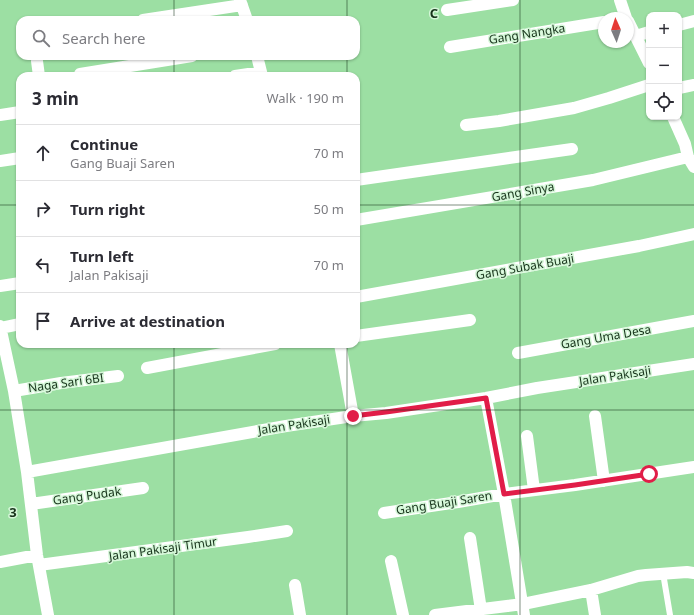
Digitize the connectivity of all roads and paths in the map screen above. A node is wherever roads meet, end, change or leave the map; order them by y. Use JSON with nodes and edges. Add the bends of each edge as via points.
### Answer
{"nodes":[{"id":1,"x":513,"y":0,"type":"edge"},
{"id":2,"x":620,"y":0,"type":"edge"},
{"id":3,"x":241,"y":3,"type":"edge"},
{"id":4,"x":447,"y":10,"type":"dead end"},
{"id":5,"x":624,"y":12,"type":"edge"},
{"id":6,"x":166,"y":16,"type":"edge"},
{"id":7,"x":246,"y":16,"type":"edge"},
{"id":8,"x":694,"y":21,"type":"edge"},
{"id":9,"x":598,"y":23,"type":"edge"},
{"id":10,"x":682,"y":23,"type":"edge"},
{"id":11,"x":634,"y":32,"type":"edge"},
{"id":12,"x":646,"y":33,"type":"edge"},
{"id":13,"x":636,"y":36,"type":"junction"},
{"id":14,"x":450,"y":47,"type":"dead end"},
{"id":15,"x":646,"y":57,"type":"edge"},
{"id":16,"x":167,"y":60,"type":"edge"},
{"id":17,"x":258,"y":60,"type":"edge"},
{"id":18,"x":37,"y":61,"type":"dead end"},
{"id":19,"x":38,"y":72,"type":"edge"},
{"id":20,"x":92,"y":72,"type":"edge"},
{"id":21,"x":261,"y":72,"type":"edge"},
{"id":22,"x":694,"y":85,"type":"edge"},
{"id":23,"x":646,"y":86,"type":"edge"},
{"id":24,"x":682,"y":87,"type":"edge"},
{"id":25,"x":16,"y":113,"type":"edge"},
{"id":26,"x":0,"y":115,"type":"edge"},
{"id":27,"x":675,"y":120,"type":"edge"},
{"id":28,"x":466,"y":125,"type":"dead end"},
{"id":29,"x":689,"y":143,"type":"edge"},
{"id":30,"x":572,"y":149,"type":"dead end"},
{"id":31,"x":16,"y":159,"type":"edge"},
{"id":32,"x":0,"y":161,"type":"edge"},
{"id":33,"x":691,"y":162,"type":"edge"},
{"id":34,"x":360,"y":179,"type":"edge"},
{"id":35,"x":360,"y":219,"type":"edge"},
{"id":36,"x":694,"y":234,"type":"edge"},
{"id":37,"x":16,"y":284,"type":"edge"},
{"id":38,"x":0,"y":286,"type":"edge"},
{"id":39,"x":360,"y":296,"type":"edge"},
{"id":40,"x":470,"y":320,"type":"dead end"},
{"id":41,"x":694,"y":320,"type":"edge"},
{"id":42,"x":16,"y":325,"type":"edge"},
{"id":43,"x":0,"y":327,"type":"edge"},
{"id":44,"x":360,"y":335,"type":"edge"},
{"id":45,"x":254,"y":348,"type":"edge"},
{"id":46,"x":341,"y":348,"type":"edge"},
{"id":47,"x":518,"y":353,"type":"dead end"},
{"id":48,"x":694,"y":364,"type":"edge"},
{"id":49,"x":147,"y":368,"type":"dead end"},
{"id":50,"x":118,"y":376,"type":"dead end"},
{"id":51,"x":14,"y":391,"type":"junction"},
{"id":52,"x":486,"y":398,"type":"junction"},
{"id":53,"x":353,"y":416,"type":"junction"},
{"id":54,"x":595,"y":416,"type":"dead end"},
{"id":55,"x":527,"y":436,"type":"dead end"},
{"id":56,"x":694,"y":467,"type":"edge"},
{"id":57,"x":26,"y":472,"type":"junction"},
{"id":58,"x":604,"y":480,"type":"junction"},
{"id":59,"x":142,"y":488,"type":"dead end"},
{"id":60,"x":534,"y":490,"type":"junction"},
{"id":61,"x":504,"y":494,"type":"junction"},
{"id":62,"x":31,"y":504,"type":"junction"},
{"id":63,"x":384,"y":513,"type":"dead end"},
{"id":64,"x":287,"y":531,"type":"dead end"},
{"id":65,"x":470,"y":538,"type":"dead end"},
{"id":66,"x":38,"y":560,"type":"junction"},
{"id":67,"x":391,"y":561,"type":"dead end"},
{"id":68,"x":0,"y":562,"type":"edge"},
{"id":69,"x":663,"y":573,"type":"junction"},
{"id":70,"x":694,"y":573,"type":"edge"},
{"id":71,"x":295,"y":585,"type":"dead end"},
{"id":72,"x":591,"y":590,"type":"junction"},
{"id":73,"x":524,"y":610,"type":"edge"},
{"id":74,"x":483,"y":612,"type":"edge"},
{"id":75,"x":48,"y":615,"type":"edge"},
{"id":76,"x":300,"y":615,"type":"edge"},
{"id":77,"x":403,"y":615,"type":"edge"},
{"id":78,"x":435,"y":615,"type":"edge"},
{"id":79,"x":595,"y":615,"type":"edge"},
{"id":80,"x":670,"y":615,"type":"edge"}],
"edges":[{"from":1,"to":4,"type":"street"},
{"from":2,"to":5,"type":"street"},
{"from":3,"to":6,"type":"street"},
{"from":3,"to":7,"type":"street"},
{"from":8,"to":10,"type":"street"},
{"from":9,"to":14,"type":"street","name":"Gang Nangka"},
{"from":11,"to":13,"type":"street"},
{"from":12,"to":13,"type":"street"},
{"from":13,"to":15,"type":"street"},
{"from":16,"to":20,"type":"street"},
{"from":17,"to":21,"type":"street"},
{"from":18,"to":19,"type":"street"},
{"from":22,"to":24,"type":"street"},
{"from":23,"to":28,"type":"street","via":[[574,108]]},
{"from":25,"to":26,"type":"street"},
{"from":27,"to":29,"type":"street"},
{"from":29,"to":33,"type":"street"},
{"from":30,"to":34,"type":"street"},
{"from":31,"to":32,"type":"street"},
{"from":33,"to":35,"type":"street","name":"Gang Sinya"},
{"from":36,"to":39,"type":"street","name":"Gang Subak Buaji"},
{"from":37,"to":38,"type":"street"},
{"from":40,"to":44,"type":"street"},
{"from":41,"to":47,"type":"street","name":"Gang Uma Desa"},
{"from":42,"to":43,"type":"street"},
{"from":43,"to":51,"type":"street"},
{"from":45,"to":49,"type":"street"},
{"from":46,"to":53,"type":"street"},
{"from":48,"to":52,"type":"street","name":"Jalan Pakisaji"},
{"from":50,"to":51,"type":"street","name":"Naga Sari 6BI"},
{"from":51,"to":57,"type":"street"},
{"from":52,"to":53,"type":"street","name":"Jalan Pakisaji"},
{"from":52,"to":61,"type":"street"},
{"from":53,"to":57,"type":"street","name":"Jalan Pakisaji"},
{"from":54,"to":58,"type":"street"},
{"from":55,"to":60,"type":"street"},
{"from":56,"to":58,"type":"street","name":"Gang Buaji Saren"},
{"from":57,"to":62,"type":"street"},
{"from":58,"to":60,"type":"street","name":"Gang Buaji Saren"},
{"from":59,"to":62,"type":"street","name":"Gang Pudak"},
{"from":60,"to":61,"type":"street","name":"Gang Buaji Saren"},
{"from":61,"to":63,"type":"street","name":"Gang Buaji Saren"},
{"from":61,"to":73,"type":"street"},
{"from":62,"to":66,"type":"street"},
{"from":64,"to":66,"type":"street","name":"Jalan Pakisaji Timur"},
{"from":65,"to":74,"type":"street"},
{"from":66,"to":68,"type":"street","name":"Jalan Pakisaji Timur"},
{"from":66,"to":75,"type":"street"},
{"from":67,"to":77,"type":"street"},
{"from":69,"to":70,"type":"street"},
{"from":69,"to":72,"type":"street","via":[[638,576]]},
{"from":69,"to":80,"type":"lane"},
{"from":71,"to":76,"type":"street"},
{"from":72,"to":73,"type":"street"},
{"from":72,"to":79,"type":"street"},
{"from":73,"to":74,"type":"street"},
{"from":74,"to":78,"type":"street"}]}
